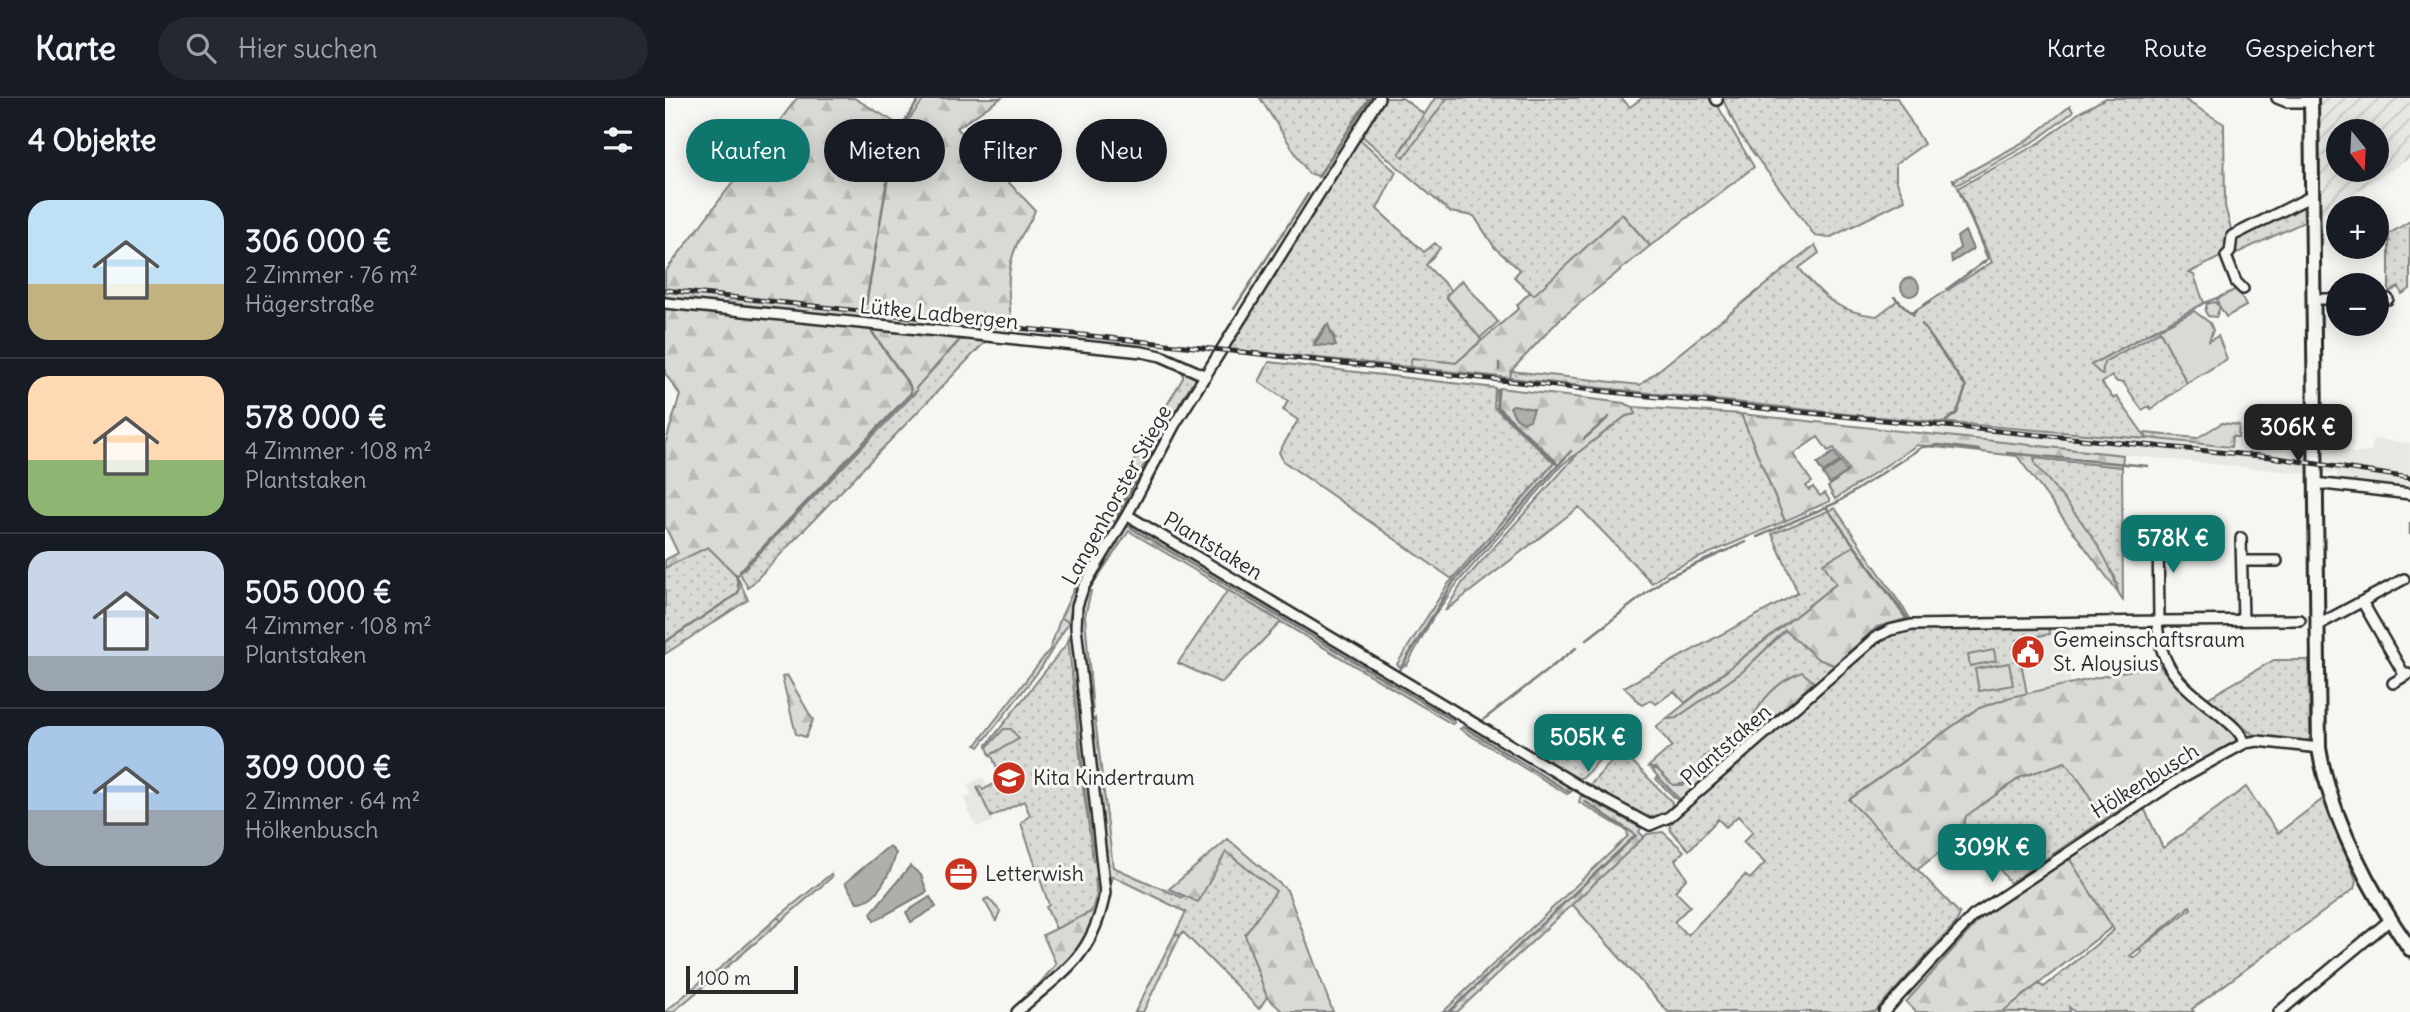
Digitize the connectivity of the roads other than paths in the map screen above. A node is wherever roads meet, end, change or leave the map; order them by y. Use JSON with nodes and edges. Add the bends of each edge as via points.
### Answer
{"nodes":[{"id":1,"x":1379,"y":98,"type":"edge"},
{"id":2,"x":2277,"y":98,"type":"edge"},
{"id":3,"x":2311,"y":100,"type":"edge"},
{"id":4,"x":2312,"y":196,"type":"junction"},
{"id":5,"x":2243,"y":289,"type":"dead end"},
{"id":6,"x":2313,"y":299,"type":"junction"},
{"id":7,"x":2326,"y":299,"type":"edge"},
{"id":8,"x":665,"y":303,"type":"edge"},
{"id":9,"x":1206,"y":376,"type":"junction"},
{"id":10,"x":2315,"y":483,"type":"junction"},
{"id":11,"x":2410,"y":494,"type":"edge"},
{"id":12,"x":1127,"y":515,"type":"junction"},
{"id":13,"x":2158,"y":530,"type":"dead end"},
{"id":14,"x":2241,"y":538,"type":"dead end"},
{"id":15,"x":2242,"y":561,"type":"junction"},
{"id":16,"x":2277,"y":561,"type":"dead end"},
{"id":17,"x":2404,"y":579,"type":"dead end"},
{"id":18,"x":2363,"y":603,"type":"junction"},
{"id":19,"x":2243,"y":620,"type":"junction"},
{"id":20,"x":2300,"y":620,"type":"dead end"},
{"id":21,"x":2158,"y":621,"type":"junction"},
{"id":22,"x":2316,"y":626,"type":"junction"},
{"id":23,"x":2407,"y":675,"type":"edge"},
{"id":24,"x":2393,"y":683,"type":"dead end"},
{"id":25,"x":2245,"y":743,"type":"junction"},
{"id":26,"x":2319,"y":748,"type":"junction"},
{"id":27,"x":2390,"y":920,"type":"junction"},
{"id":28,"x":2410,"y":949,"type":"edge"},
{"id":29,"x":1017,"y":1012,"type":"edge"},
{"id":30,"x":1884,"y":1012,"type":"edge"},
{"id":31,"x":2279,"y":1012,"type":"edge"}],
"edges":[{"from":1,"to":9,"type":"street","name":"Langenhorster Stiege"},
{"from":2,"to":3,"type":"street"},
{"from":3,"to":4,"type":"main road"},
{"from":4,"to":5,"type":"street","via":[[2232,236],[2226,256]]},
{"from":4,"to":6,"type":"main road"},
{"from":6,"to":7,"type":"street"},
{"from":6,"to":10,"type":"main road"},
{"from":8,"to":9,"type":"street","name":"Lütke Ladbergen","via":[[1142,352]]},
{"from":9,"to":12,"type":"street","name":"Langenhorster Stiege"},
{"from":10,"to":11,"type":"street"},
{"from":10,"to":22,"type":"main road"},
{"from":12,"to":21,"type":"street","name":"Plantstaken","via":[[1592,794],[1653,825],[1669,817],[1867,644],[1890,630],[1923,624]]},
{"from":12,"to":29,"type":"street","name":"Langenhorster Stiege","via":[[1083,588],[1075,619],[1104,900],[1080,957]]},
{"from":13,"to":21,"type":"street"},
{"from":14,"to":15,"type":"street"},
{"from":15,"to":16,"type":"street"},
{"from":15,"to":19,"type":"street"},
{"from":17,"to":18,"type":"street"},
{"from":18,"to":22,"type":"street"},
{"from":18,"to":23,"type":"street"},
{"from":19,"to":20,"type":"street","name":"Plantstaken"},
{"from":19,"to":21,"type":"street","name":"Plantstaken"},
{"from":21,"to":25,"type":"street","via":[[2159,648],[2171,672],[2237,729]]},
{"from":22,"to":26,"type":"main road"},
{"from":23,"to":24,"type":"street"},
{"from":25,"to":26,"type":"street"},
{"from":25,"to":30,"type":"street","name":"Hölkenbusch","via":[[2160,791],[1973,916]]},
{"from":26,"to":27,"type":"main road","via":[[2359,867]]},
{"from":27,"to":28,"type":"main road"},
{"from":27,"to":31,"type":"street"}]}
